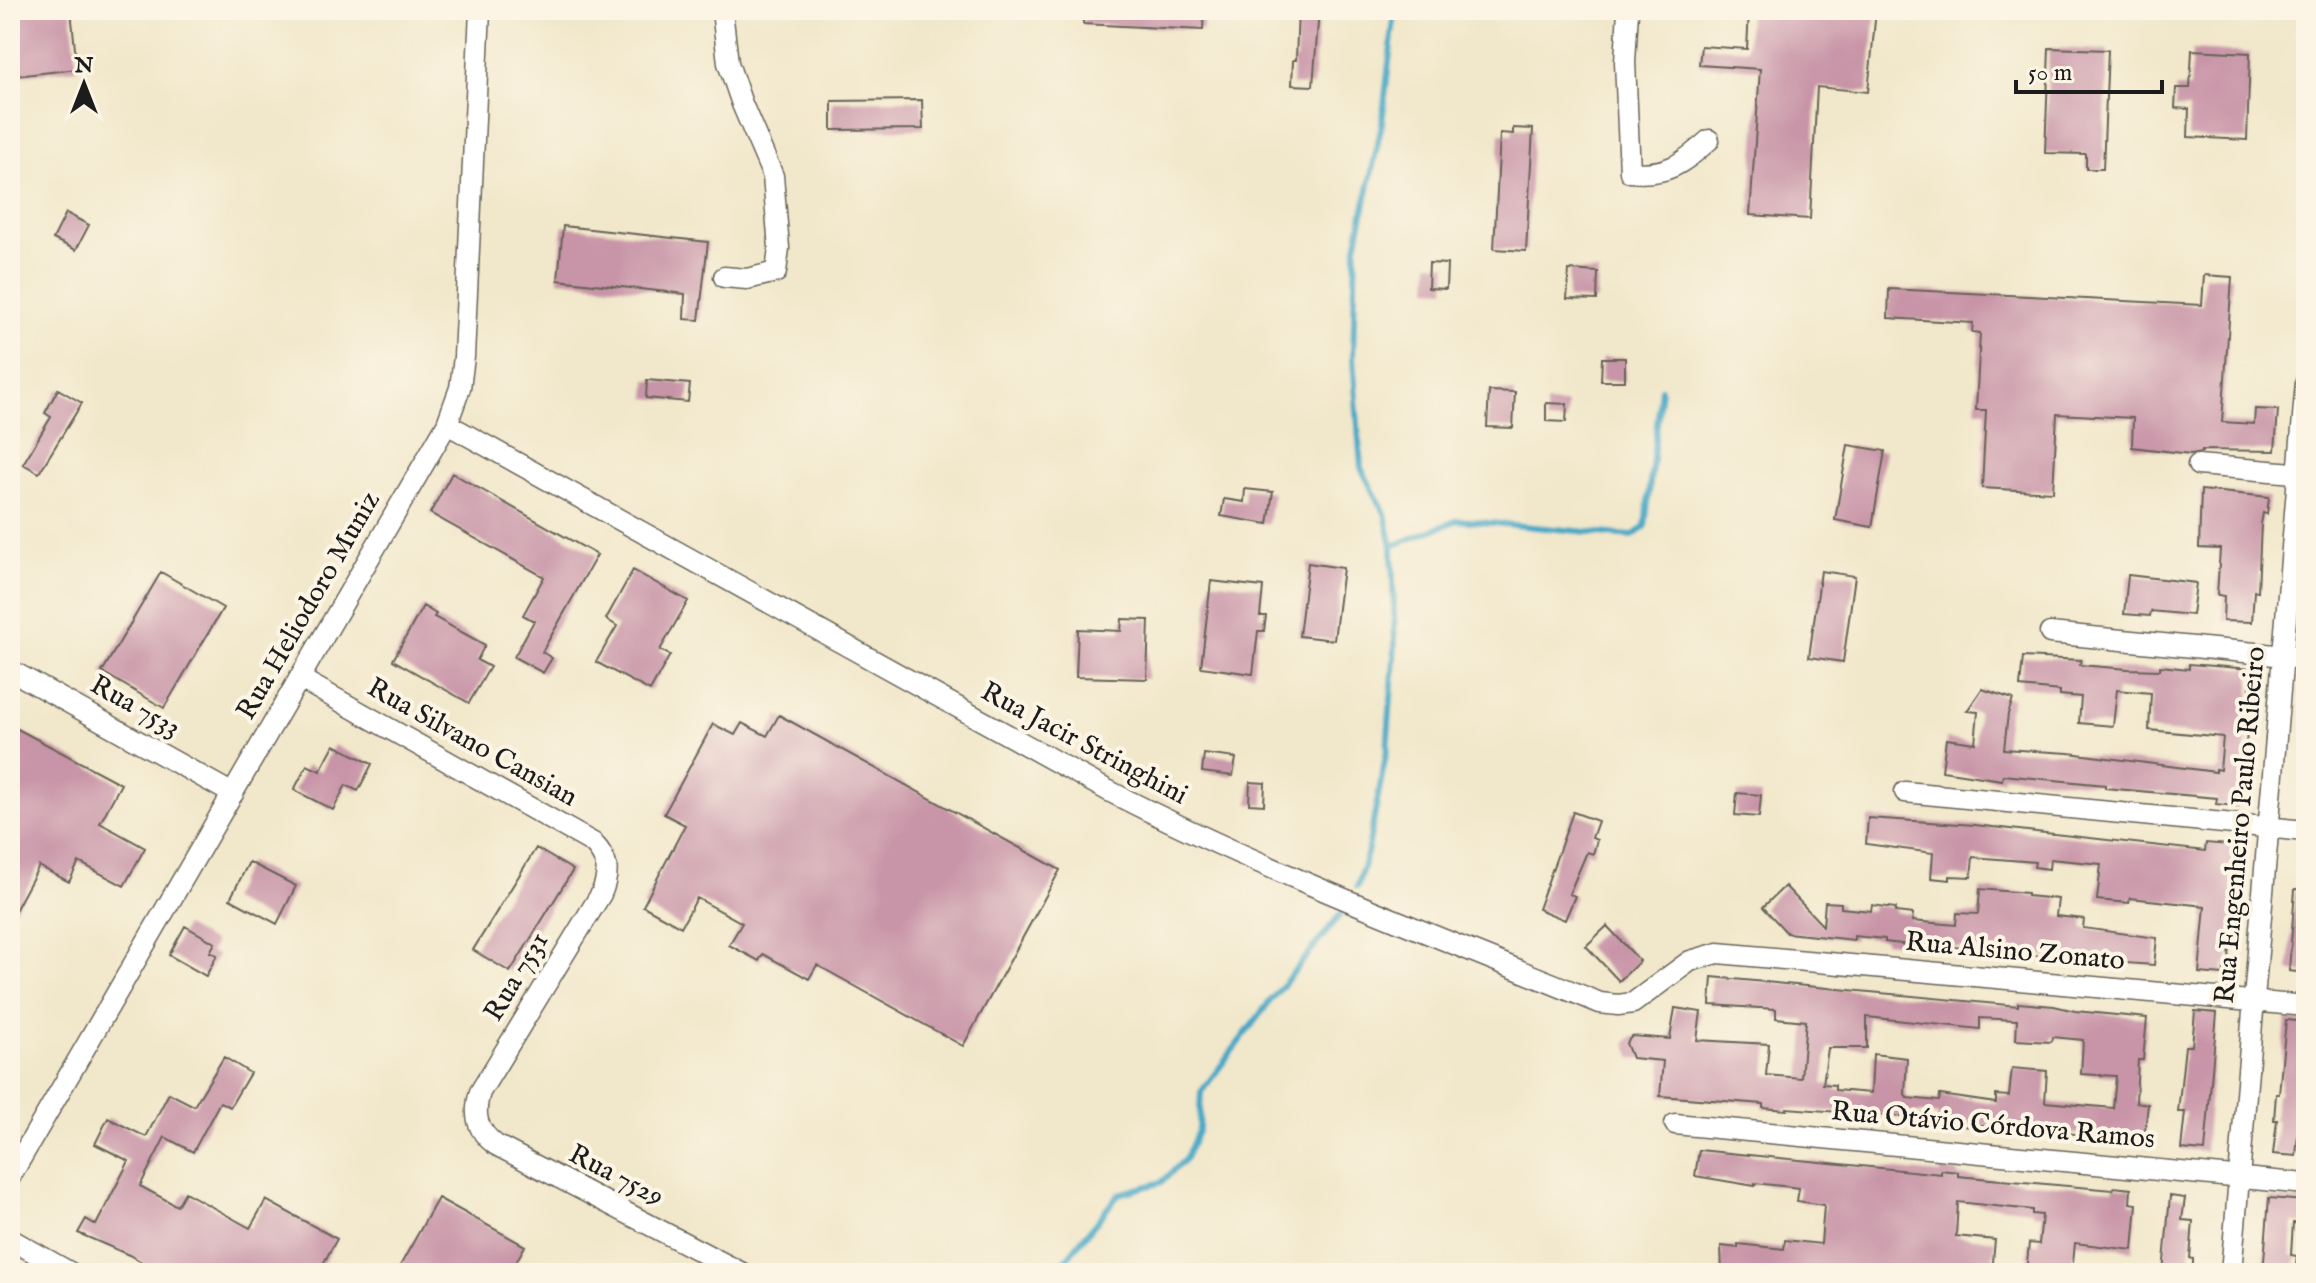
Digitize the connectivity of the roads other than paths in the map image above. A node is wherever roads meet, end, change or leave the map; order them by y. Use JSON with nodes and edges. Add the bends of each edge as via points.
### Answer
{"nodes":[{"id":1,"x":480,"y":10,"type":"edge"},
{"id":2,"x":722,"y":10,"type":"edge"},
{"id":3,"x":1628,"y":10,"type":"edge"},
{"id":4,"x":1709,"y":140,"type":"dead end"},
{"id":5,"x":724,"y":277,"type":"dead end"},
{"id":6,"x":2306,"y":381,"type":"edge"},
{"id":7,"x":447,"y":424,"type":"junction"},
{"id":8,"x":2198,"y":465,"type":"dead end"},
{"id":9,"x":2303,"y":474,"type":"edge"},
{"id":10,"x":2050,"y":633,"type":"dead end"},
{"id":11,"x":2284,"y":656,"type":"junction"},
{"id":12,"x":2306,"y":658,"type":"edge"},
{"id":13,"x":10,"y":670,"type":"edge"},
{"id":14,"x":299,"y":678,"type":"junction"},
{"id":15,"x":1905,"y":792,"type":"dead end"},
{"id":16,"x":233,"y":794,"type":"junction"},
{"id":17,"x":2269,"y":828,"type":"junction"},
{"id":18,"x":2306,"y":831,"type":"edge"},
{"id":19,"x":608,"y":865,"type":"joint"},
{"id":20,"x":1718,"y":953,"type":"joint"},
{"id":21,"x":2254,"y":1001,"type":"junction"},
{"id":22,"x":2306,"y":1006,"type":"edge"},
{"id":23,"x":476,"y":1118,"type":"joint"},
{"id":24,"x":1675,"y":1124,"type":"dead end"},
{"id":25,"x":10,"y":1177,"type":"edge"},
{"id":26,"x":2239,"y":1178,"type":"junction"},
{"id":27,"x":2306,"y":1184,"type":"edge"},
{"id":28,"x":10,"y":1239,"type":"edge"},
{"id":29,"x":71,"y":1273,"type":"edge"},
{"id":30,"x":742,"y":1273,"type":"edge"},
{"id":31,"x":2231,"y":1273,"type":"edge"}],
"edges":[{"from":1,"to":7,"type":"street","name":"Rua Heliodoro Muniz","via":[[464,357]]},
{"from":2,"to":5,"type":"street","via":[[728,63],[773,176],[779,248],[776,272],[747,279]]},
{"from":3,"to":4,"type":"street","via":[[1630,172],[1654,175],[1686,160]]},
{"from":6,"to":9,"type":"street","name":"Rua Engenheiro Paulo Ribeiro"},
{"from":7,"to":14,"type":"street","name":"Rua Heliodoro Muniz"},
{"from":7,"to":20,"type":"street","name":"Rua Jacir Stringhini","via":[[1107,790],[1298,880],[1600,1003],[1633,1003],[1690,961]]},
{"from":8,"to":9,"type":"street"},
{"from":9,"to":11,"type":"street","name":"Rua Engenheiro Paulo Ribeiro"},
{"from":10,"to":11,"type":"street"},
{"from":11,"to":12,"type":"street"},
{"from":11,"to":17,"type":"street","name":"Rua Engenheiro Paulo Ribeiro"},
{"from":13,"to":16,"type":"street","name":"Rua 7533"},
{"from":14,"to":16,"type":"street","name":"Rua Heliodoro Muniz"},
{"from":14,"to":19,"type":"street","name":"Rua Silvano Cansian","via":[[593,843]]},
{"from":15,"to":17,"type":"street"},
{"from":16,"to":25,"type":"street","name":"Rua Heliodoro Muniz"},
{"from":17,"to":18,"type":"street"},
{"from":17,"to":21,"type":"street","name":"Rua Engenheiro Paulo Ribeiro"},
{"from":19,"to":23,"type":"street","name":"Rua 7531","via":[[601,894],[480,1092]]},
{"from":20,"to":21,"type":"street","name":"Rua Alsino Zonato"},
{"from":21,"to":22,"type":"street","name":"Rua Alsino Zonato"},
{"from":21,"to":26,"type":"street","name":"Rua Engenheiro Paulo Ribeiro"},
{"from":23,"to":30,"type":"street","name":"Rua 7529","via":[[496,1145]]},
{"from":24,"to":26,"type":"street","name":"Rua Otávio Córdova Ramos"},
{"from":26,"to":27,"type":"street","name":"Rua Otávio Córdova Ramos"},
{"from":26,"to":31,"type":"street","name":"Rua Engenheiro Paulo Ribeiro"},
{"from":28,"to":29,"type":"street"}]}
